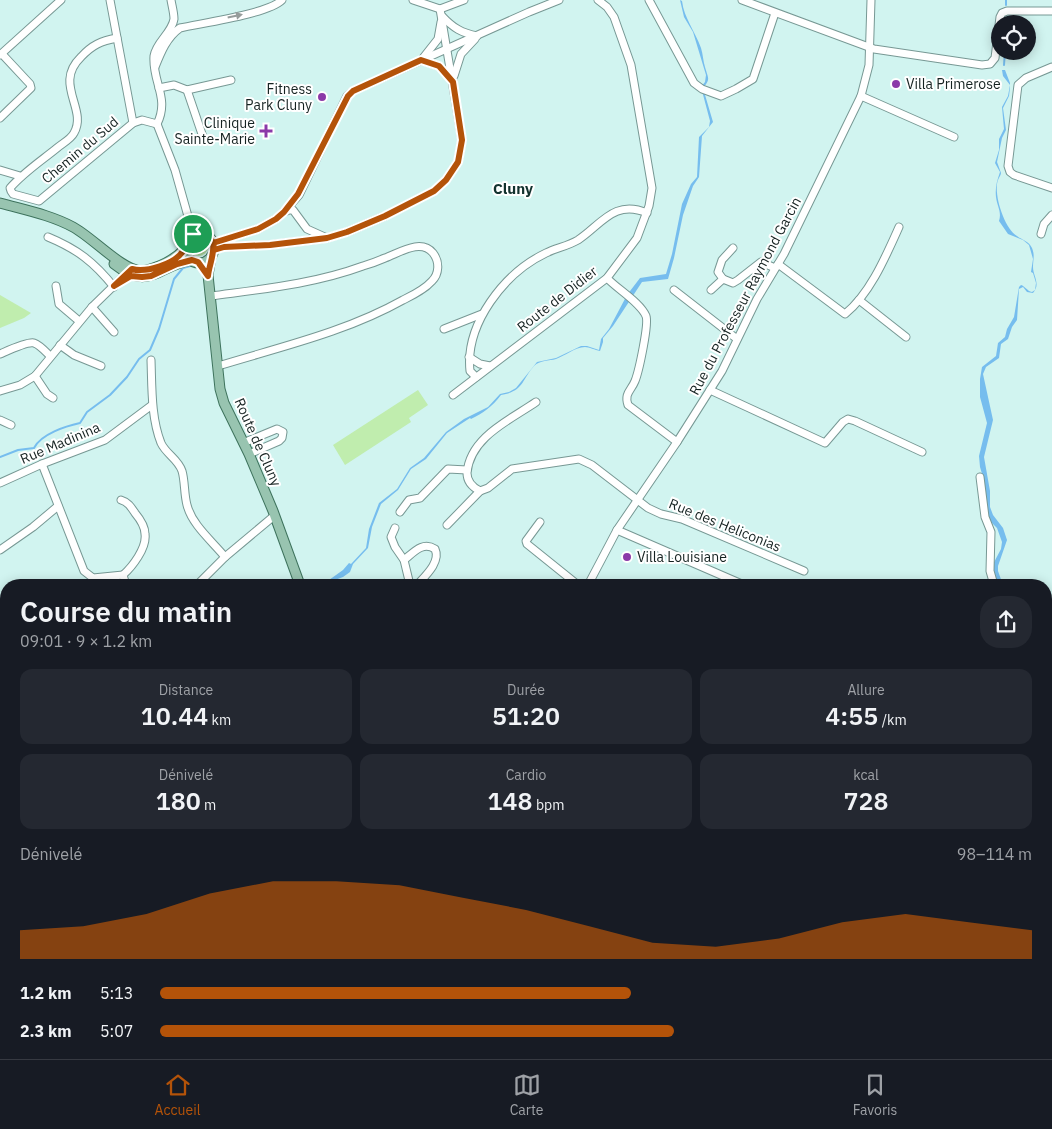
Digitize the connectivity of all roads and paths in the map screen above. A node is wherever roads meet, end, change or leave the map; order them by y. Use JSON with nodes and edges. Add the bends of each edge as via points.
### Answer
{"nodes":[{"id":1,"x":61,"y":0,"type":"edge"},
{"id":2,"x":110,"y":0,"type":"edge"},
{"id":3,"x":171,"y":0,"type":"edge"},
{"id":4,"x":282,"y":0,"type":"edge"},
{"id":5,"x":413,"y":0,"type":"edge"},
{"id":6,"x":464,"y":0,"type":"edge"},
{"id":7,"x":559,"y":0,"type":"edge"},
{"id":8,"x":598,"y":0,"type":"edge"},
{"id":9,"x":649,"y":0,"type":"edge"},
{"id":10,"x":742,"y":0,"type":"edge"},
{"id":11,"x":871,"y":0,"type":"edge"},
{"id":12,"x":1052,"y":11,"type":"edge"},
{"id":13,"x":441,"y":13,"type":"junction"},
{"id":14,"x":775,"y":13,"type":"junction"},
{"id":15,"x":174,"y":17,"type":"junction"},
{"id":16,"x":187,"y":26,"type":"junction"},
{"id":17,"x":477,"y":36,"type":"junction"},
{"id":18,"x":117,"y":38,"type":"junction"},
{"id":19,"x":448,"y":48,"type":"junction"},
{"id":20,"x":871,"y":48,"type":"junction"},
{"id":21,"x":1,"y":55,"type":"edge"},
{"id":22,"x":421,"y":60,"type":"junction"},
{"id":23,"x":155,"y":67,"type":"junction"},
{"id":24,"x":1052,"y":68,"type":"edge"},
{"id":25,"x":231,"y":80,"type":"dead end"},
{"id":26,"x":453,"y":82,"type":"junction"},
{"id":27,"x":159,"y":88,"type":"junction"},
{"id":28,"x":187,"y":90,"type":"junction"},
{"id":29,"x":861,"y":96,"type":"junction"},
{"id":30,"x":0,"y":118,"type":"edge"},
{"id":31,"x":133,"y":123,"type":"junction"},
{"id":32,"x":157,"y":124,"type":"junction"},
{"id":33,"x":203,"y":137,"type":"dead end"},
{"id":34,"x":954,"y":137,"type":"dead end"},
{"id":35,"x":0,"y":170,"type":"edge"},
{"id":36,"x":20,"y":176,"type":"junction"},
{"id":37,"x":1052,"y":188,"type":"edge"},
{"id":38,"x":298,"y":194,"type":"junction"},
{"id":39,"x":0,"y":203,"type":"edge"},
{"id":40,"x":284,"y":212,"type":"junction"},
{"id":41,"x":646,"y":213,"type":"junction"},
{"id":42,"x":299,"y":216,"type":"junction"},
{"id":43,"x":1052,"y":216,"type":"edge"},
{"id":44,"x":899,"y":227,"type":"dead end"},
{"id":45,"x":307,"y":229,"type":"junction"},
{"id":46,"x":242,"y":233,"type":"junction"},
{"id":47,"x":193,"y":234,"type":"junction"},
{"id":48,"x":1042,"y":234,"type":"dead end"},
{"id":49,"x":48,"y":237,"type":"dead end"},
{"id":50,"x":327,"y":238,"type":"junction"},
{"id":51,"x":304,"y":241,"type":"junction"},
{"id":52,"x":244,"y":247,"type":"junction"},
{"id":53,"x":733,"y":248,"type":"dead end"},
{"id":54,"x":185,"y":249,"type":"junction"},
{"id":55,"x":212,"y":250,"type":"junction"},
{"id":56,"x":195,"y":261,"type":"junction"},
{"id":57,"x":776,"y":266,"type":"junction"},
{"id":58,"x":130,"y":273,"type":"junction"},
{"id":59,"x":208,"y":276,"type":"junction"},
{"id":60,"x":607,"y":278,"type":"junction"},
{"id":61,"x":723,"y":279,"type":"junction"},
{"id":62,"x":56,"y":286,"type":"dead end"},
{"id":63,"x":114,"y":286,"type":"junction"},
{"id":64,"x":674,"y":290,"type":"dead end"},
{"id":65,"x":711,"y":290,"type":"dead end"},
{"id":66,"x":210,"y":296,"type":"junction"},
{"id":67,"x":859,"y":300,"type":"junction"},
{"id":68,"x":92,"y":307,"type":"junction"},
{"id":69,"x":482,"y":314,"type":"junction"},
{"id":70,"x":80,"y":321,"type":"junction"},
{"id":71,"x":444,"y":329,"type":"dead end"},
{"id":72,"x":114,"y":332,"type":"dead end"},
{"id":73,"x":906,"y":337,"type":"dead end"},
{"id":74,"x":737,"y":340,"type":"junction"},
{"id":75,"x":60,"y":345,"type":"junction"},
{"id":76,"x":0,"y":354,"type":"edge"},
{"id":77,"x":50,"y":356,"type":"junction"},
{"id":78,"x":468,"y":357,"type":"junction"},
{"id":79,"x":151,"y":360,"type":"dead end"},
{"id":80,"x":100,"y":366,"type":"dead end"},
{"id":81,"x":218,"y":366,"type":"junction"},
{"id":82,"x":490,"y":366,"type":"junction"},
{"id":83,"x":35,"y":376,"type":"junction"},
{"id":84,"x":476,"y":377,"type":"junction"},
{"id":85,"x":0,"y":390,"type":"edge"},
{"id":86,"x":710,"y":390,"type":"junction"},
{"id":87,"x":453,"y":395,"type":"dead end"},
{"id":88,"x":53,"y":398,"type":"dead end"},
{"id":89,"x":536,"y":402,"type":"dead end"},
{"id":90,"x":152,"y":405,"type":"junction"},
{"id":91,"x":0,"y":420,"type":"edge"},
{"id":92,"x":11,"y":425,"type":"dead end"},
{"id":93,"x":677,"y":442,"type":"junction"},
{"id":94,"x":243,"y":443,"type":"junction"},
{"id":95,"x":922,"y":452,"type":"dead end"},
{"id":96,"x":249,"y":454,"type":"junction"},
{"id":97,"x":42,"y":464,"type":"junction"},
{"id":98,"x":468,"y":470,"type":"junction"},
{"id":99,"x":980,"y":477,"type":"dead end"},
{"id":100,"x":0,"y":483,"type":"edge"},
{"id":101,"x":480,"y":491,"type":"junction"},
{"id":102,"x":121,"y":500,"type":"dead end"},
{"id":103,"x":637,"y":500,"type":"junction"},
{"id":104,"x":58,"y":506,"type":"junction"},
{"id":105,"x":400,"y":512,"type":"dead end"},
{"id":106,"x":274,"y":516,"type":"junction"},
{"id":107,"x":540,"y":522,"type":"dead end"},
{"id":108,"x":447,"y":525,"type":"dead end"},
{"id":109,"x":395,"y":528,"type":"dead end"},
{"id":110,"x":617,"y":530,"type":"junction"},
{"id":111,"x":0,"y":550,"type":"edge"},
{"id":112,"x":225,"y":557,"type":"junction"},
{"id":113,"x":404,"y":560,"type":"junction"},
{"id":114,"x":804,"y":572,"type":"dead end"},
{"id":115,"x":122,"y":575,"type":"junction"},
{"id":116,"x":124,"y":579,"type":"edge"},
{"id":117,"x":203,"y":579,"type":"edge"},
{"id":118,"x":298,"y":579,"type":"edge"},
{"id":119,"x":409,"y":579,"type":"edge"},
{"id":120,"x":422,"y":579,"type":"edge"},
{"id":121,"x":571,"y":579,"type":"edge"},
{"id":122,"x":591,"y":579,"type":"edge"},
{"id":123,"x":730,"y":579,"type":"edge"},
{"id":124,"x":992,"y":579,"type":"edge"}],
"edges":[{"from":1,"to":21,"type":"street"},
{"from":2,"to":18,"type":"street"},
{"from":3,"to":15,"type":"street"},
{"from":16,"to":4,"type":"street","one_way":true,"via":[[261,11]]},
{"from":5,"to":13,"type":"street"},
{"from":6,"to":13,"type":"street"},
{"from":7,"to":17,"type":"street"},
{"from":8,"to":41,"type":"street","name":"Route de Didier","via":[[614,17],[634,78],[652,188]]},
{"from":9,"to":14,"type":"street","via":[[694,83],[721,96],[753,79]]},
{"from":10,"to":14,"type":"street"},
{"from":11,"to":20,"type":"street","name":"Rue du Professeur Raymond Garcin"},
{"from":12,"to":20,"type":"street","via":[[1002,13],[995,58],[990,64]]},
{"from":13,"to":17,"type":"street","via":[[456,30]]},
{"from":13,"to":19,"type":"street"},
{"from":13,"to":22,"type":"street","via":[[438,38]]},
{"from":14,"to":20,"type":"street"},
{"from":15,"to":16,"type":"street"},
{"from":15,"to":23,"type":"street","via":[[154,56]]},
{"from":16,"to":23,"type":"street","via":[[174,32]]},
{"from":17,"to":19,"type":"street"},
{"from":17,"to":26,"type":"street","via":[[460,54]]},
{"from":18,"to":31,"type":"street"},
{"from":18,"to":36,"type":"street","via":[[96,44],[74,63],[69,82],[78,119],[74,134]]},
{"from":19,"to":22,"type":"street"},
{"from":19,"to":26,"type":"street"},
{"from":20,"to":29,"type":"street","name":"Rue du Professeur Raymond Garcin"},
{"from":21,"to":30,"type":"street","via":[[31,88]]},
{"from":22,"to":26,"type":"street","via":[[439,66]]},
{"from":22,"to":38,"type":"street","via":[[359,87],[348,96]]},
{"from":23,"to":27,"type":"street"},
{"from":24,"to":37,"type":"street","via":[[1026,78],[1018,85],[1008,166],[1014,175]]},
{"from":25,"to":28,"type":"street"},
{"from":26,"to":50,"type":"street","via":[[462,140],[458,162],[446,180],[434,191],[385,216]]},
{"from":27,"to":28,"type":"street","via":[[174,85]]},
{"from":27,"to":32,"type":"street","via":[[162,110]]},
{"from":28,"to":33,"type":"street"},
{"from":29,"to":34,"type":"street"},
{"from":29,"to":57,"type":"street","name":"Rue du Professeur Raymond Garcin"},
{"from":31,"to":32,"type":"street","name":"Chemin du Sud","via":[[142,120]]},
{"from":31,"to":36,"type":"street","name":"Chemin du Sud","via":[[38,201],[11,191]]},
{"from":32,"to":47,"type":"street","via":[[175,170]]},
{"from":35,"to":36,"type":"street"},
{"from":38,"to":40,"type":"street"},
{"from":38,"to":42,"type":"street"},
{"from":39,"to":58,"type":"main road","via":[[61,221],[89,237],[104,255]]},
{"from":40,"to":42,"type":"street","via":[[293,210]]},
{"from":40,"to":46,"type":"street","via":[[258,229]]},
{"from":41,"to":60,"type":"street","name":"Route de Didier","via":[[637,238]]},
{"from":41,"to":69,"type":"street","via":[[623,209],[609,215],[576,241],[544,253],[516,273]]},
{"from":42,"to":45,"type":"street"},
{"from":43,"to":48,"type":"street","via":[[1044,224]]},
{"from":44,"to":67,"type":"street","via":[[883,262]]},
{"from":45,"to":50,"type":"street"},
{"from":45,"to":51,"type":"street"},
{"from":46,"to":52,"type":"street","via":[[237,242]]},
{"from":46,"to":55,"type":"street","via":[[221,242]]},
{"from":47,"to":54,"type":"main road","via":[[186,240]]},
{"from":47,"to":55,"type":"main road","via":[[206,235]]},
{"from":49,"to":63,"type":"street","via":[[72,247],[97,266]]},
{"from":50,"to":51,"type":"street"},
{"from":51,"to":52,"type":"street"},
{"from":52,"to":55,"type":"street"},
{"from":53,"to":61,"type":"street","via":[[719,266],[718,272]]},
{"from":54,"to":56,"type":"main road"},
{"from":54,"to":58,"type":"main road","via":[[172,260]]},
{"from":55,"to":56,"type":"main road","via":[[204,262]]},
{"from":55,"to":59,"type":"main road","name":"Route de Cluny"},
{"from":56,"to":58,"type":"main road","via":[[177,264],[151,276]]},
{"from":56,"to":59,"type":"main road","name":"Route de Cluny"},
{"from":57,"to":61,"type":"street","via":[[761,262],[733,283]]},
{"from":57,"to":67,"type":"street","via":[[845,314]]},
{"from":57,"to":74,"type":"street","name":"Rue du Professeur Raymond Garcin"},
{"from":58,"to":63,"type":"street"},
{"from":59,"to":66,"type":"main road","name":"Route de Cluny"},
{"from":60,"to":82,"type":"street","name":"Route de Didier"},
{"from":60,"to":93,"type":"street","via":[[646,316],[647,326],[635,381],[627,393],[628,405]]},
{"from":61,"to":65,"type":"street"},
{"from":62,"to":70,"type":"street","via":[[59,304]]},
{"from":63,"to":68,"type":"street"},
{"from":64,"to":74,"type":"street"},
{"from":66,"to":81,"type":"main road","name":"Route de Cluny"},
{"from":66,"to":81,"type":"street","via":[[327,277],[419,246],[430,250],[438,262],[433,280],[422,290],[382,312]]},
{"from":67,"to":73,"type":"street"},
{"from":68,"to":70,"type":"street"},
{"from":68,"to":72,"type":"street"},
{"from":69,"to":71,"type":"street"},
{"from":69,"to":78,"type":"street"},
{"from":70,"to":75,"type":"street"},
{"from":74,"to":86,"type":"street","name":"Rue du Professeur Raymond Garcin"},
{"from":75,"to":77,"type":"street"},
{"from":75,"to":80,"type":"street","via":[[74,356]]},
{"from":76,"to":77,"type":"street","via":[[34,343]]},
{"from":77,"to":83,"type":"street"},
{"from":78,"to":82,"type":"street"},
{"from":78,"to":84,"type":"street","via":[[470,371]]},
{"from":79,"to":90,"type":"street"},
{"from":81,"to":94,"type":"main road","name":"Route de Cluny","via":[[224,403]]},
{"from":82,"to":84,"type":"street","name":"Route de Didier"},
{"from":83,"to":85,"type":"street","via":[[20,385]]},
{"from":83,"to":88,"type":"street"},
{"from":84,"to":87,"type":"street","name":"Route de Didier"},
{"from":86,"to":93,"type":"street","name":"Rue du Professeur Raymond Garcin"},
{"from":86,"to":95,"type":"street","via":[[825,443],[848,419]]},
{"from":89,"to":98,"type":"street","via":[[484,438],[472,452]]},
{"from":90,"to":97,"type":"street","name":"Rue Madinina","via":[[104,440]]},
{"from":90,"to":112,"type":"street","via":[[160,442],[182,470],[187,506],[193,520]]},
{"from":91,"to":92,"type":"street"},
{"from":93,"to":103,"type":"street","name":"Rue du Professeur Raymond Garcin"},
{"from":94,"to":96,"type":"main road","name":"Route de Cluny"},
{"from":94,"to":96,"type":"street","via":[[277,429],[283,432],[279,441]]},
{"from":96,"to":106,"type":"main road","name":"Route de Cluny"},
{"from":97,"to":100,"type":"street","name":"Rue Madinina"},
{"from":97,"to":104,"type":"street"},
{"from":98,"to":101,"type":"street","via":[[468,481]]},
{"from":98,"to":105,"type":"street","via":[[448,469],[420,498],[409,500]]},
{"from":99,"to":124,"type":"street","via":[[984,517],[990,532]]},
{"from":101,"to":103,"type":"street","name":"Rue des Heliconias","via":[[512,469],[579,459],[592,465]]},
{"from":101,"to":108,"type":"street","name":"Rue des Heliconias"},
{"from":102,"to":115,"type":"street","via":[[127,502],[143,524],[146,536],[141,550]]},
{"from":103,"to":110,"type":"street","name":"Rue du Professeur Raymond Garcin"},
{"from":103,"to":114,"type":"street","name":"Rue des Heliconias","via":[[661,514],[682,519]]},
{"from":104,"to":111,"type":"street"},
{"from":104,"to":115,"type":"street","via":[[87,574],[93,578]]},
{"from":106,"to":112,"type":"street"},
{"from":106,"to":118,"type":"main road","name":"Route de Cluny"},
{"from":107,"to":121,"type":"street","via":[[527,544]]},
{"from":109,"to":113,"type":"street","via":[[391,536]]},
{"from":110,"to":122,"type":"street","name":"Rue du Professeur Raymond Garcin"},
{"from":110,"to":123,"type":"street"},
{"from":112,"to":117,"type":"street"},
{"from":113,"to":119,"type":"street"},
{"from":113,"to":120,"type":"street","via":[[423,546],[431,547],[436,553],[434,564]]},
{"from":115,"to":116,"type":"street"}]}
